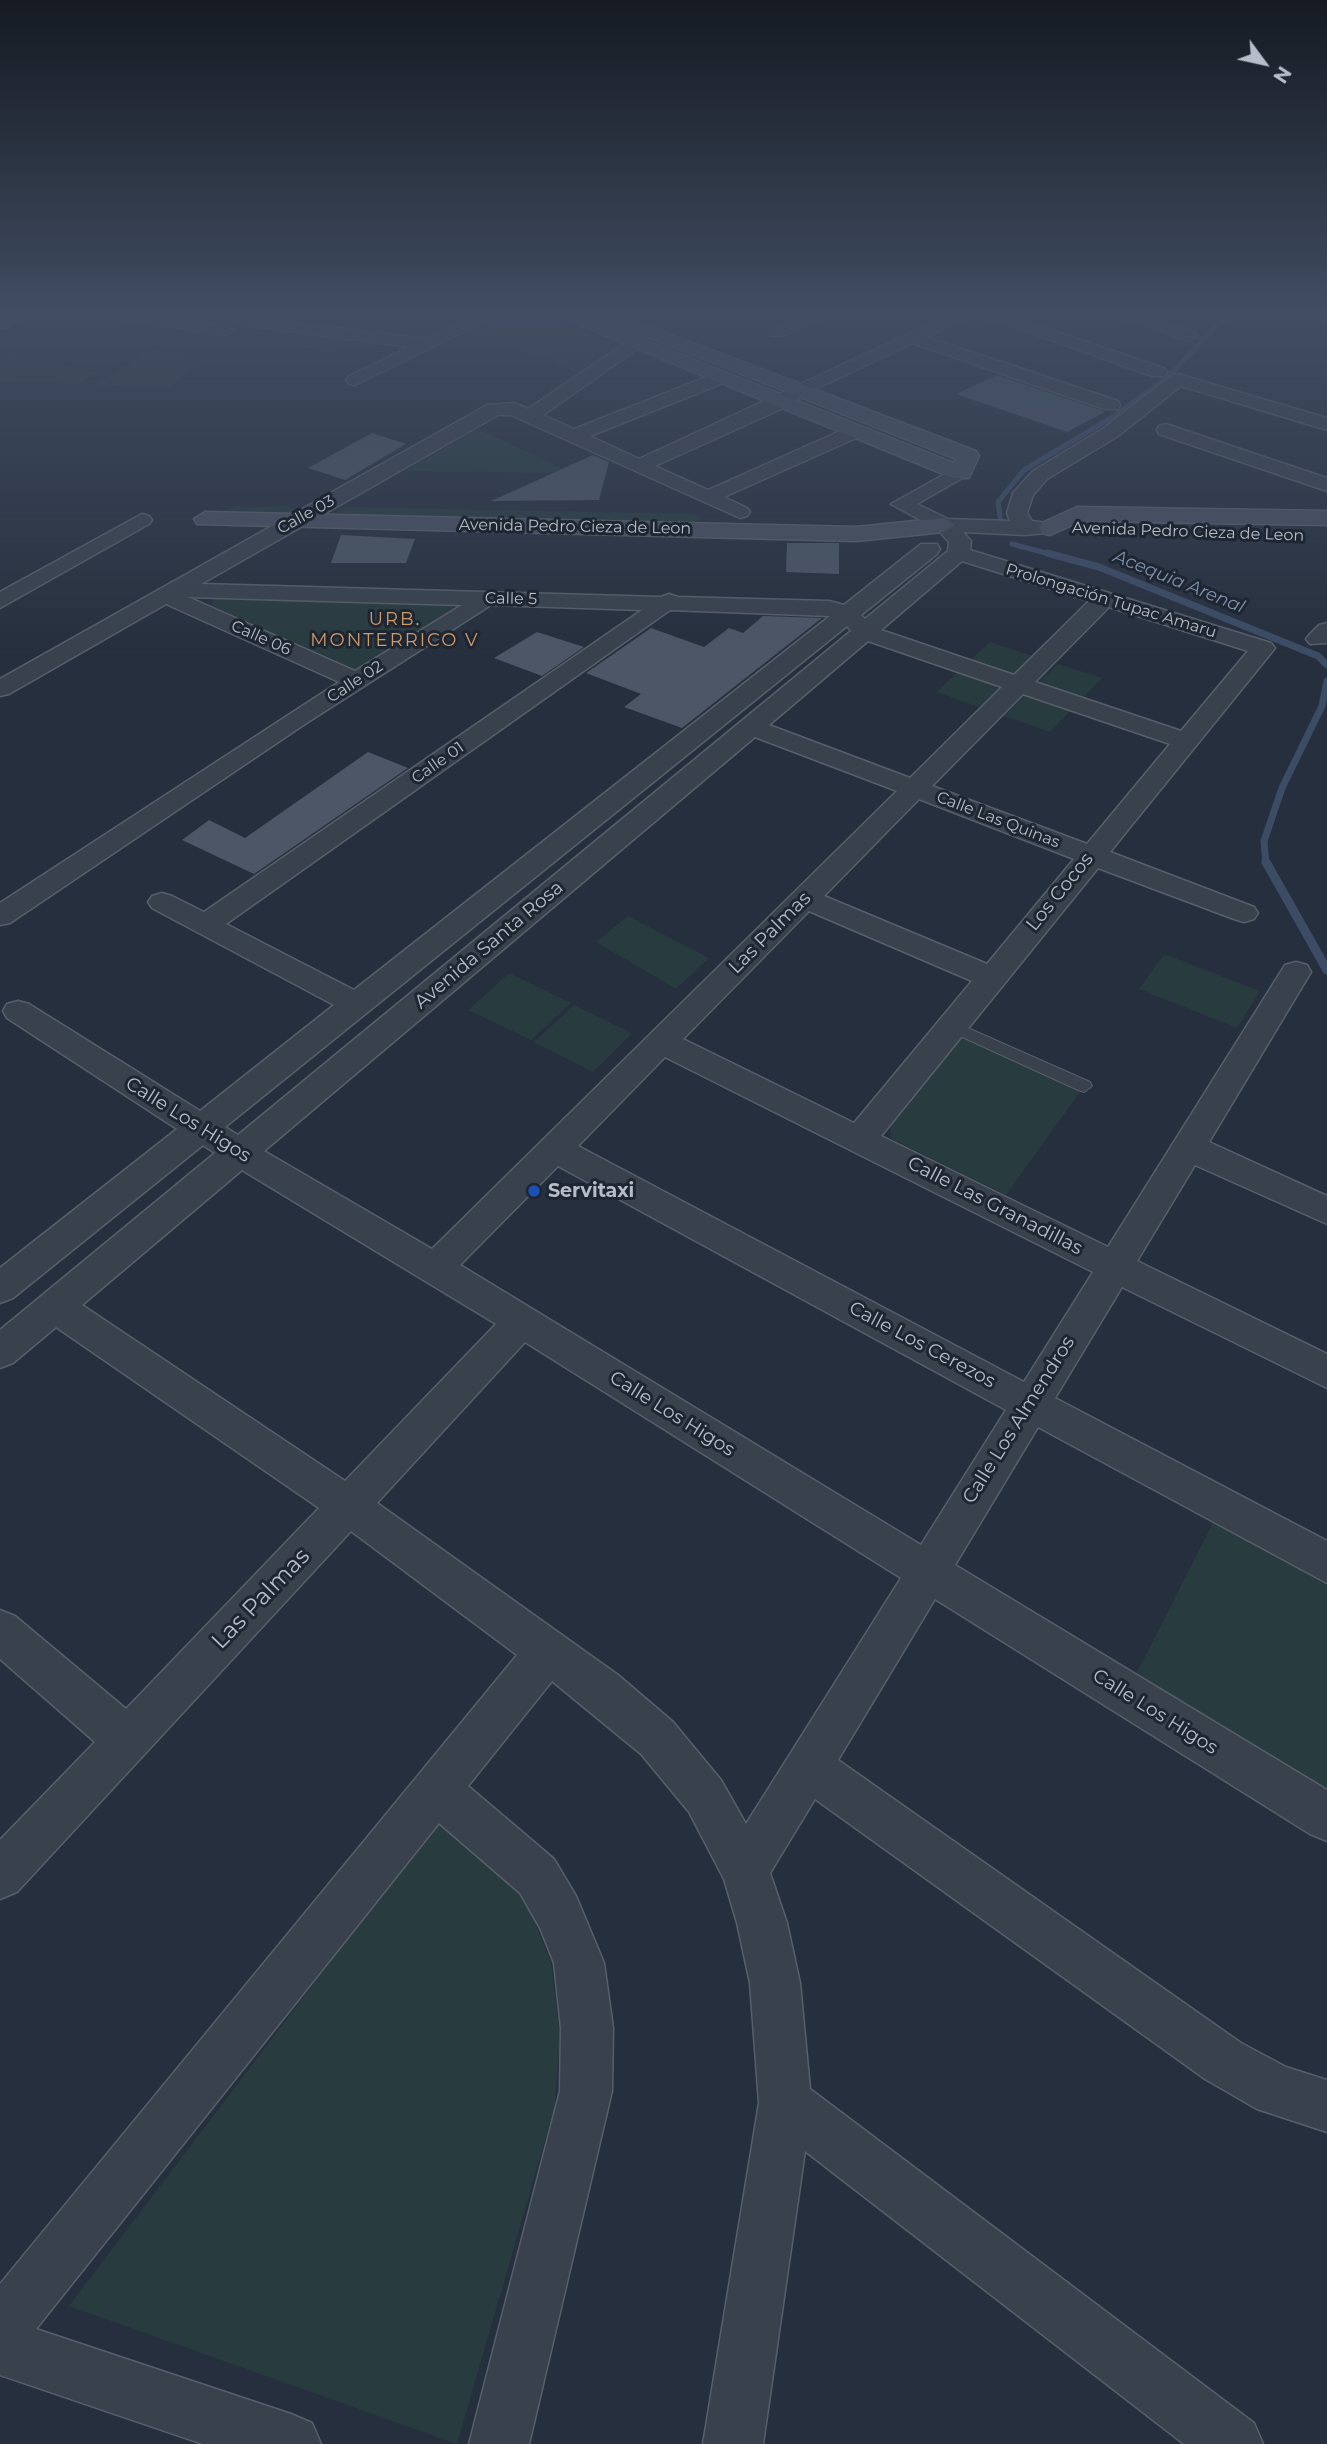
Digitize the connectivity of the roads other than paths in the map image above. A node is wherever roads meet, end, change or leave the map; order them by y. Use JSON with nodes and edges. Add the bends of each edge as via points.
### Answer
{"nodes":[{"id":1,"x":456,"y":429,"type":"edge"},
{"id":2,"x":559,"y":429,"type":"edge"},
{"id":3,"x":591,"y":429,"type":"edge"},
{"id":4,"x":719,"y":429,"type":"edge"},
{"id":5,"x":852,"y":429,"type":"edge"},
{"id":6,"x":888,"y":429,"type":"edge"},
{"id":7,"x":1115,"y":429,"type":"edge"},
{"id":8,"x":1166,"y":430,"type":"dead end"},
{"id":9,"x":856,"y":431,"type":"junction"},
{"id":10,"x":574,"y":436,"type":"junction"},
{"id":11,"x":639,"y":466,"type":"junction"},
{"id":12,"x":961,"y":473,"type":"junction"},
{"id":13,"x":1327,"y":485,"type":"edge"},
{"id":14,"x":708,"y":497,"type":"junction"},
{"id":15,"x":276,"y":501,"type":"dead end"},
{"id":16,"x":330,"y":502,"type":"junction"},
{"id":17,"x":740,"y":512,"type":"junction"},
{"id":18,"x":1327,"y":518,"type":"edge"},
{"id":19,"x":205,"y":519,"type":"dead end"},
{"id":20,"x":142,"y":520,"type":"dead end"},
{"id":21,"x":296,"y":521,"type":"junction"},
{"id":22,"x":1017,"y":528,"type":"junction"},
{"id":23,"x":1050,"y":528,"type":"junction"},
{"id":24,"x":951,"y":536,"type":"junction"},
{"id":25,"x":1327,"y":536,"type":"edge"},
{"id":26,"x":169,"y":593,"type":"junction"},
{"id":27,"x":1105,"y":598,"type":"junction"},
{"id":28,"x":486,"y":599,"type":"junction"},
{"id":29,"x":0,"y":601,"type":"edge"},
{"id":30,"x":669,"y":601,"type":"junction"},
{"id":31,"x":857,"y":623,"type":"junction"},
{"id":32,"x":1264,"y":649,"type":"joint"},
{"id":33,"x":357,"y":681,"type":"junction"},
{"id":34,"x":1019,"y":685,"type":"junction"},
{"id":35,"x":0,"y":689,"type":"edge"},
{"id":36,"x":752,"y":727,"type":"junction"},
{"id":37,"x":1186,"y":741,"type":"junction"},
{"id":38,"x":915,"y":789,"type":"junction"},
{"id":39,"x":1091,"y":855,"type":"junction"},
{"id":40,"x":805,"y":899,"type":"junction"},
{"id":41,"x":162,"y":902,"type":"dead end"},
{"id":42,"x":1244,"y":913,"type":"dead end"},
{"id":43,"x":0,"y":916,"type":"edge"},
{"id":44,"x":206,"y":924,"type":"junction"},
{"id":45,"x":1296,"y":972,"type":"dead end"},
{"id":46,"x":991,"y":978,"type":"junction"},
{"id":47,"x":357,"y":1004,"type":"junction"},
{"id":48,"x":18,"y":1011,"type":"dead end"},
{"id":49,"x":952,"y":1026,"type":"junction"},
{"id":50,"x":662,"y":1042,"type":"junction"},
{"id":51,"x":1084,"y":1086,"type":"dead end"},
{"id":52,"x":200,"y":1129,"type":"junction"},
{"id":53,"x":860,"y":1138,"type":"junction"},
{"id":54,"x":1188,"y":1146,"type":"junction"},
{"id":55,"x":554,"y":1149,"type":"junction"},
{"id":56,"x":239,"y":1153,"type":"junction"},
{"id":57,"x":1327,"y":1211,"type":"edge"},
{"id":58,"x":1114,"y":1266,"type":"junction"},
{"id":59,"x":435,"y":1268,"type":"junction"},
{"id":60,"x":0,"y":1288,"type":"edge"},
{"id":61,"x":54,"y":1306,"type":"junction"},
{"id":62,"x":522,"y":1321,"type":"junction"},
{"id":63,"x":0,"y":1352,"type":"edge"},
{"id":64,"x":1327,"y":1372,"type":"edge"},
{"id":65,"x":1030,"y":1403,"type":"junction"},
{"id":66,"x":350,"y":1507,"type":"junction"},
{"id":67,"x":1327,"y":1563,"type":"edge"},
{"id":68,"x":926,"y":1571,"type":"junction"},
{"id":69,"x":0,"y":1631,"type":"edge"},
{"id":70,"x":548,"y":1651,"type":"junction"},
{"id":71,"x":127,"y":1740,"type":"junction"},
{"id":72,"x":807,"y":1766,"type":"junction"},
{"id":73,"x":435,"y":1788,"type":"junction"},
{"id":74,"x":1327,"y":1817,"type":"edge"},
{"id":75,"x":745,"y":1870,"type":"junction"},
{"id":76,"x":0,"y":1875,"type":"edge"},
{"id":77,"x":785,"y":2103,"type":"junction"},
{"id":78,"x":1327,"y":2106,"type":"edge"},
{"id":79,"x":0,"y":2329,"type":"edge"},
{"id":80,"x":0,"y":2346,"type":"edge"},
{"id":81,"x":291,"y":2444,"type":"edge"},
{"id":82,"x":499,"y":2444,"type":"edge"},
{"id":83,"x":733,"y":2444,"type":"edge"},
{"id":84,"x":1233,"y":2444,"type":"edge"}],
"edges":[{"from":1,"to":16,"type":"street","name":"Calle 03"},
{"from":2,"to":10,"type":"street"},
{"from":3,"to":10,"type":"street"},
{"from":4,"to":11,"type":"street"},
{"from":5,"to":9,"type":"street"},
{"from":6,"to":12,"type":"street","via":[[968,456]]},
{"from":7,"to":22,"type":"street","via":[[1040,475],[1023,494]]},
{"from":8,"to":13,"type":"street"},
{"from":9,"to":12,"type":"street"},
{"from":9,"to":14,"type":"street"},
{"from":10,"to":11,"type":"street"},
{"from":11,"to":14,"type":"street"},
{"from":12,"to":24,"type":"street","via":[[901,504]]},
{"from":14,"to":17,"type":"street"},
{"from":15,"to":16,"type":"street","name":"Avenida Pedro Cieza de Leon"},
{"from":16,"to":17,"type":"street","name":"Avenida Pedro Cieza de Leon"},
{"from":16,"to":21,"type":"street","name":"Calle 03"},
{"from":17,"to":24,"type":"street","name":"Avenida Pedro Cieza de Leon","via":[[859,515]]},
{"from":18,"to":23,"type":"street","name":"Avenida Pedro Cieza de Leon","via":[[1077,514]]},
{"from":19,"to":21,"type":"street","name":"Avenida Pedro Cieza de Leon"},
{"from":20,"to":29,"type":"street"},
{"from":21,"to":24,"type":"street","name":"Avenida Pedro Cieza de Leon"},
{"from":21,"to":26,"type":"street","name":"Calle 03"},
{"from":22,"to":23,"type":"street","name":"Avenida Pedro Cieza de Leon"},
{"from":22,"to":24,"type":"street","name":"Avenida Pedro Cieza de Leon","via":[[988,527]]},
{"from":23,"to":25,"type":"street","name":"Avenida Pedro Cieza de Leon"},
{"from":24,"to":27,"type":"street","name":"Prolongación Tupac Amaru"},
{"from":24,"to":31,"type":"street","name":"Avenida Santa Rosa"},
{"from":26,"to":28,"type":"street","name":"Calle 5"},
{"from":26,"to":33,"type":"street","name":"Calle 06"},
{"from":26,"to":35,"type":"street","name":"Calle 03"},
{"from":27,"to":32,"type":"street","name":"Prolongación Tupac Amaru"},
{"from":27,"to":34,"type":"street","name":"Las Palmas"},
{"from":28,"to":30,"type":"street","name":"Calle 5"},
{"from":28,"to":33,"type":"street","name":"Calle 02"},
{"from":30,"to":31,"type":"street","name":"Calle 5","via":[[829,608]]},
{"from":30,"to":44,"type":"street","name":"Calle 01"},
{"from":31,"to":34,"type":"street","name":"Calle 5"},
{"from":31,"to":36,"type":"street","name":"Avenida Santa Rosa"},
{"from":31,"to":47,"type":"street","name":"Avenida Santa Rosa"},
{"from":32,"to":37,"type":"street","name":"Los Cocos"},
{"from":33,"to":43,"type":"street","name":"Calle 02"},
{"from":34,"to":37,"type":"street","name":"Calle 5"},
{"from":34,"to":38,"type":"street","name":"Las Palmas"},
{"from":36,"to":38,"type":"street","name":"Calle Las Quinas"},
{"from":36,"to":56,"type":"street","name":"Avenida Santa Rosa"},
{"from":37,"to":39,"type":"street","name":"Los Cocos"},
{"from":38,"to":39,"type":"street","name":"Calle Las Quinas"},
{"from":38,"to":40,"type":"street","name":"Las Palmas"},
{"from":39,"to":42,"type":"street","name":"Calle Las Quinas"},
{"from":39,"to":46,"type":"street","name":"Los Cocos"},
{"from":40,"to":46,"type":"street"},
{"from":40,"to":50,"type":"street","name":"Las Palmas"},
{"from":41,"to":44,"type":"street"},
{"from":44,"to":47,"type":"street"},
{"from":45,"to":54,"type":"street","name":"Calle Los Almendros"},
{"from":46,"to":49,"type":"street","name":"Los Cocos"},
{"from":47,"to":52,"type":"street","name":"Avenida Santa Rosa"},
{"from":48,"to":52,"type":"street","name":"Calle Los Higos"},
{"from":49,"to":51,"type":"lane"},
{"from":49,"to":53,"type":"street","name":"Los Cocos"},
{"from":50,"to":53,"type":"street","name":"Calle Las Granadillas"},
{"from":50,"to":55,"type":"street","name":"Las Palmas"},
{"from":52,"to":56,"type":"street","name":"Calle Los Higos"},
{"from":52,"to":60,"type":"street","name":"Avenida Santa Rosa"},
{"from":53,"to":58,"type":"street","name":"Calle Las Granadillas"},
{"from":54,"to":57,"type":"street"},
{"from":54,"to":58,"type":"street","name":"Calle Los Almendros"},
{"from":55,"to":59,"type":"street","name":"Las Palmas"},
{"from":55,"to":65,"type":"street","name":"Calle Los Cerezos"},
{"from":56,"to":59,"type":"street","name":"Calle Los Higos"},
{"from":56,"to":61,"type":"street","name":"Avenida Santa Rosa"},
{"from":58,"to":64,"type":"street","name":"Calle Las Granadillas"},
{"from":58,"to":65,"type":"street","name":"Calle Los Almendros"},
{"from":59,"to":62,"type":"street","name":"Calle Los Higos"},
{"from":61,"to":63,"type":"street","name":"Avenida Santa Rosa"},
{"from":61,"to":66,"type":"street"},
{"from":62,"to":66,"type":"street","name":"Las Palmas"},
{"from":62,"to":68,"type":"street","name":"Calle Los Higos"},
{"from":65,"to":67,"type":"street","name":"Calle Los Cerezos"},
{"from":65,"to":68,"type":"street","name":"Calle Los Almendros"},
{"from":66,"to":70,"type":"street"},
{"from":66,"to":71,"type":"street","name":"Las Palmas"},
{"from":68,"to":72,"type":"street","name":"Calle Los Almendros"},
{"from":68,"to":74,"type":"street","name":"Calle Los Higos"},
{"from":69,"to":71,"type":"street"},
{"from":70,"to":73,"type":"street"},
{"from":70,"to":75,"type":"street","via":[[657,1738],[705,1796]]},
{"from":71,"to":76,"type":"street","name":"Las Palmas"},
{"from":72,"to":75,"type":"street","name":"Calle Los Almendros"},
{"from":72,"to":78,"type":"street","via":[[1223,2061],[1276,2090]]},
{"from":73,"to":79,"type":"street"},
{"from":73,"to":82,"type":"street","via":[[537,1877],[559,1913],[579,1963],[587,2028],[586,2091]]},
{"from":75,"to":77,"type":"street","via":[[775,1983]]},
{"from":77,"to":83,"type":"street"},
{"from":77,"to":84,"type":"street"},
{"from":80,"to":81,"type":"street"}]}
